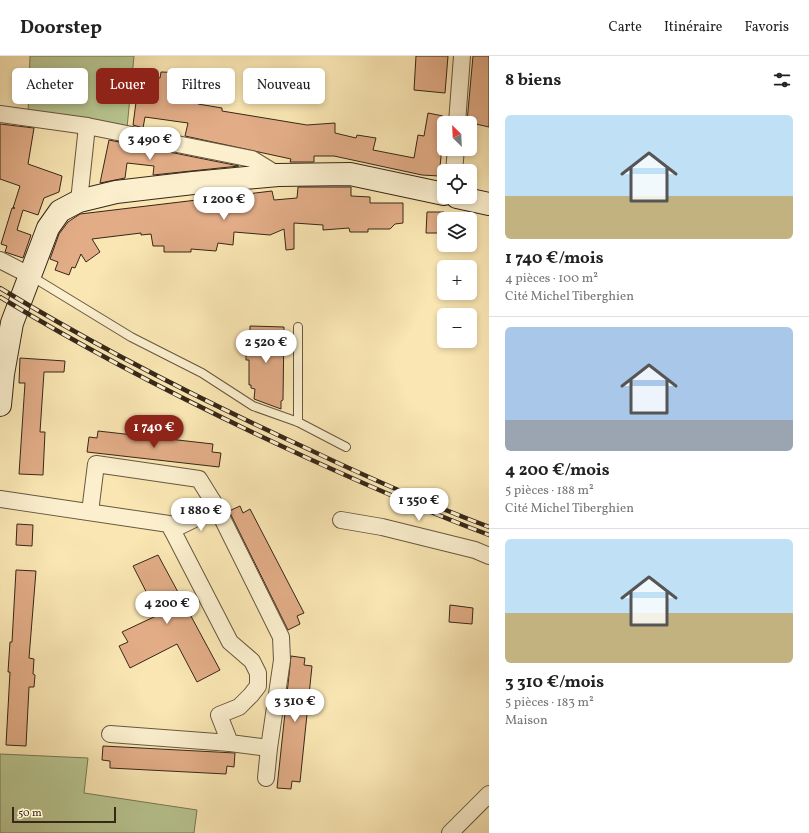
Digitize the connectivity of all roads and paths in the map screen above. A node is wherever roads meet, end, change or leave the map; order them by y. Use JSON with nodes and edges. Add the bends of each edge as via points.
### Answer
{"nodes":[{"id":1,"x":462,"y":56,"type":"edge"},
{"id":2,"x":0,"y":114,"type":"edge"},
{"id":3,"x":458,"y":116,"type":"edge"},
{"id":4,"x":87,"y":126,"type":"junction"},
{"id":5,"x":278,"y":175,"type":"junction"},
{"id":6,"x":437,"y":193,"type":"edge"},
{"id":7,"x":79,"y":201,"type":"junction"},
{"id":8,"x":477,"y":201,"type":"edge"},
{"id":9,"x":489,"y":204,"type":"edge"},
{"id":10,"x":0,"y":260,"type":"edge"},
{"id":11,"x":31,"y":276,"type":"junction"},
{"id":12,"x":298,"y":327,"type":"dead end"},
{"id":13,"x":1,"y":373,"type":"edge"},
{"id":14,"x":0,"y":405,"type":"edge"},
{"id":15,"x":298,"y":422,"type":"junction"},
{"id":16,"x":346,"y":447,"type":"dead end"},
{"id":17,"x":0,"y":499,"type":"edge"},
{"id":18,"x":217,"y":508,"type":"junction"},
{"id":19,"x":90,"y":512,"type":"junction"},
{"id":20,"x":340,"y":520,"type":"dead end"},
{"id":21,"x":172,"y":530,"type":"junction"},
{"id":22,"x":489,"y":556,"type":"edge"},
{"id":23,"x":110,"y":734,"type":"dead end"},
{"id":24,"x":230,"y":743,"type":"junction"},
{"id":25,"x":269,"y":748,"type":"junction"},
{"id":26,"x":266,"y":778,"type":"dead end"},
{"id":27,"x":489,"y":794,"type":"edge"},
{"id":28,"x":450,"y":833,"type":"edge"}],
"edges":[{"from":1,"to":3,"type":"street"},
{"from":2,"to":4,"type":"street"},
{"from":4,"to":5,"type":"street","via":[[252,159]]},
{"from":4,"to":7,"type":"street"},
{"from":5,"to":6,"type":"street","via":[[350,174]]},
{"from":5,"to":7,"type":"street","via":[[116,192]]},
{"from":7,"to":11,"type":"street","via":[[60,211],[48,228]]},
{"from":8,"to":9,"type":"street"},
{"from":10,"to":11,"type":"street"},
{"from":11,"to":13,"type":"street","via":[[12,323]]},
{"from":11,"to":15,"type":"lane","via":[[132,337],[202,373],[253,406]]},
{"from":12,"to":15,"type":"lane"},
{"from":13,"to":14,"type":"street"},
{"from":15,"to":16,"type":"lane"},
{"from":17,"to":19,"type":"street"},
{"from":18,"to":19,"type":"street","via":[[199,479],[96,464]]},
{"from":18,"to":21,"type":"street"},
{"from":18,"to":25,"type":"street","via":[[281,637],[282,660]]},
{"from":19,"to":21,"type":"street","via":[[169,524]]},
{"from":20,"to":22,"type":"street","via":[[413,535],[475,550]]},
{"from":21,"to":24,"type":"street","via":[[230,642],[252,661],[258,673],[258,686],[251,695],[239,707],[219,715]]},
{"from":23,"to":24,"type":"street"},
{"from":24,"to":25,"type":"street"},
{"from":25,"to":26,"type":"street"},
{"from":27,"to":28,"type":"street"}]}
